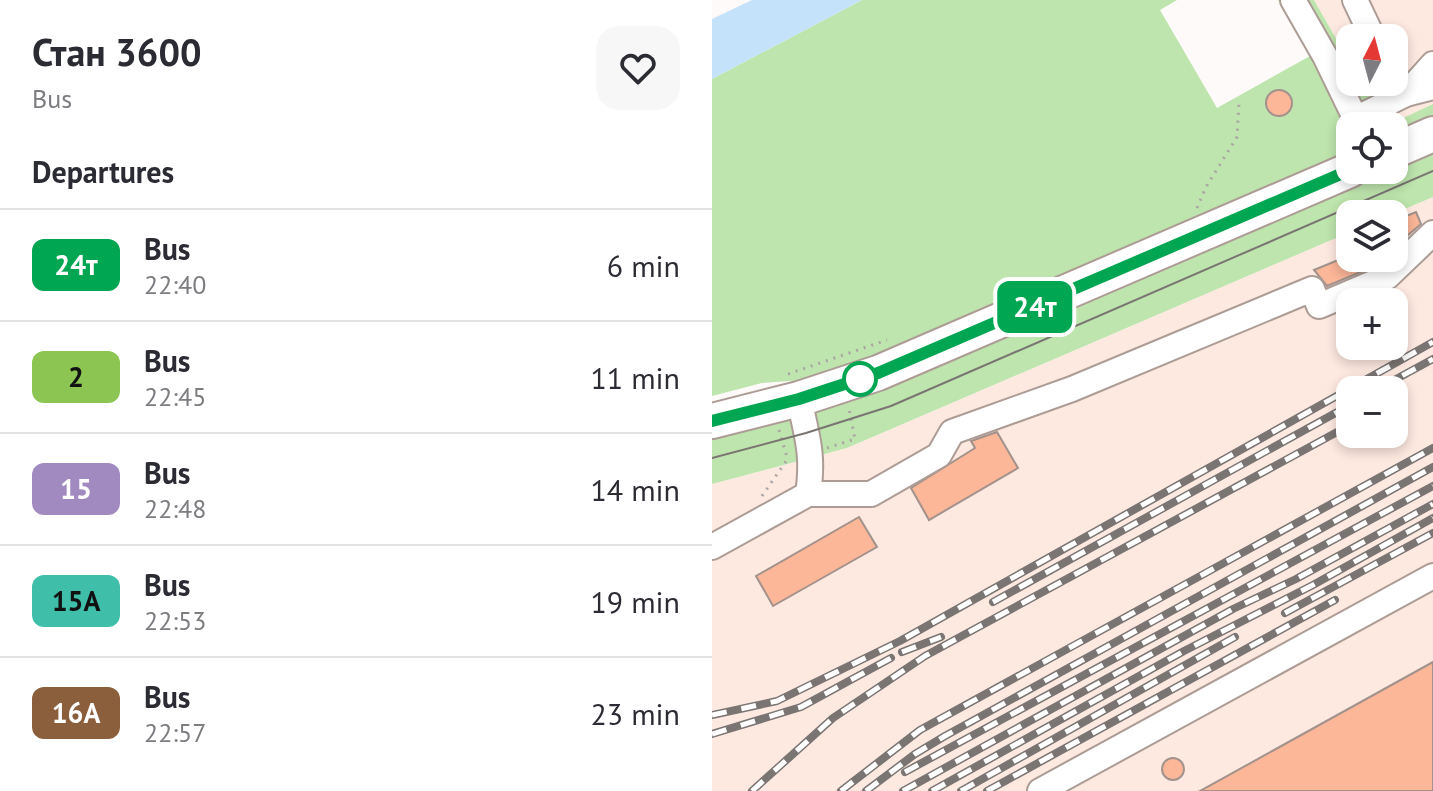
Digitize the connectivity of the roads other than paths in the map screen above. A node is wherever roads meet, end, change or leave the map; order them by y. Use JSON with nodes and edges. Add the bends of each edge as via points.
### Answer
{"nodes":[{"id":1,"x":1293,"y":0,"type":"edge"},
{"id":2,"x":1355,"y":0,"type":"edge"},
{"id":3,"x":1366,"y":24,"type":"edge"},
{"id":4,"x":1433,"y":64,"type":"edge"},
{"id":5,"x":1408,"y":79,"type":"edge"},
{"id":6,"x":1408,"y":85,"type":"edge"},
{"id":7,"x":1433,"y":87,"type":"edge"},
{"id":8,"x":1386,"y":96,"type":"edge"},
{"id":9,"x":1352,"y":112,"type":"edge"},
{"id":10,"x":1368,"y":112,"type":"edge"},
{"id":11,"x":1433,"y":134,"type":"edge"},
{"id":12,"x":1408,"y":145,"type":"edge"},
{"id":13,"x":1336,"y":176,"type":"edge"},
{"id":14,"x":1433,"y":233,"type":"edge"},
{"id":15,"x":788,"y":388,"type":"junction"},
{"id":16,"x":712,"y":421,"type":"edge"},
{"id":17,"x":808,"y":494,"type":"junction"},
{"id":18,"x":712,"y":547,"type":"edge"},
{"id":19,"x":1433,"y":576,"type":"edge"},
{"id":20,"x":1040,"y":791,"type":"edge"}],
"edges":[{"from":1,"to":9,"type":"street"},
{"from":2,"to":3,"type":"street"},
{"from":4,"to":5,"type":"street"},
{"from":6,"to":7,"type":"street"},
{"from":8,"to":10,"type":"street"},
{"from":11,"to":12,"type":"highway"},
{"from":13,"to":15,"type":"highway","via":[[878,373]]},
{"from":14,"to":17,"type":"street","via":[[1387,277],[1319,306],[1312,289],[1072,389],[952,432],[939,455],[871,494]]},
{"from":15,"to":16,"type":"highway"},
{"from":15,"to":17,"type":"street","via":[[812,468]]},
{"from":17,"to":18,"type":"street"},
{"from":19,"to":20,"type":"street"}]}
